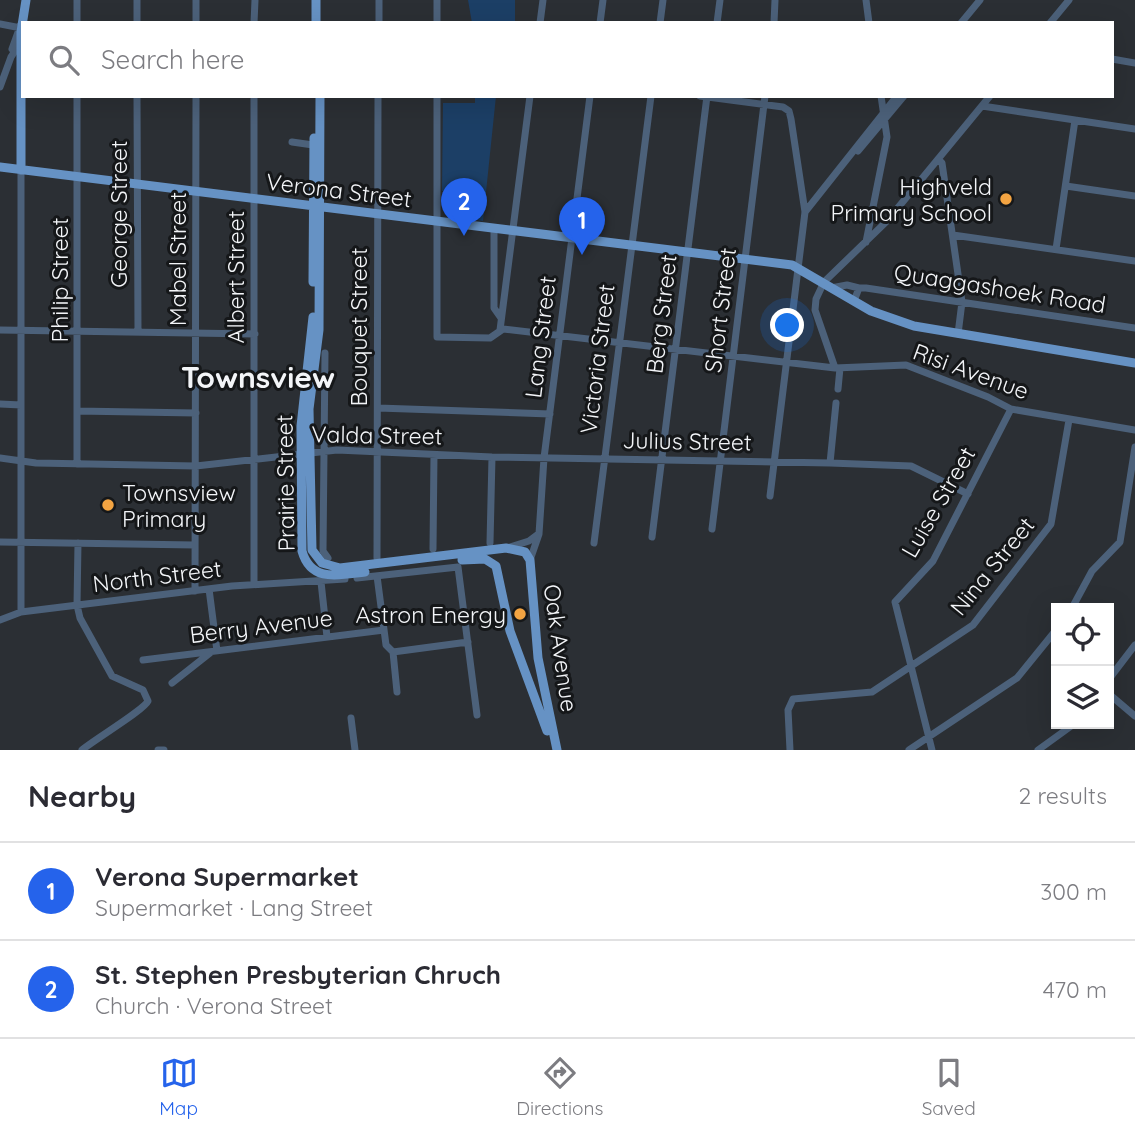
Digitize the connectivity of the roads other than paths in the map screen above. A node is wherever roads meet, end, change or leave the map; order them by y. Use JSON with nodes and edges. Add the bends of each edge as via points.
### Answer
{"nodes":[{"id":1,"x":26,"y":0,"type":"edge"},
{"id":2,"x":77,"y":0,"type":"edge"},
{"id":3,"x":137,"y":0,"type":"edge"},
{"id":4,"x":195,"y":0,"type":"edge"},
{"id":5,"x":255,"y":0,"type":"edge"},
{"id":6,"x":318,"y":0,"type":"edge"},
{"id":7,"x":379,"y":0,"type":"edge"},
{"id":8,"x":437,"y":0,"type":"edge"},
{"id":9,"x":543,"y":0,"type":"edge"},
{"id":10,"x":603,"y":0,"type":"edge"},
{"id":11,"x":663,"y":0,"type":"edge"},
{"id":12,"x":720,"y":0,"type":"edge"},
{"id":13,"x":775,"y":0,"type":"edge"},
{"id":14,"x":866,"y":0,"type":"edge"},
{"id":15,"x":980,"y":0,"type":"edge"},
{"id":16,"x":1069,"y":0,"type":"edge"},
{"id":17,"x":22,"y":21,"type":"edge"},
{"id":18,"x":77,"y":21,"type":"edge"},
{"id":19,"x":137,"y":21,"type":"edge"},
{"id":20,"x":196,"y":21,"type":"edge"},
{"id":21,"x":254,"y":21,"type":"edge"},
{"id":22,"x":318,"y":21,"type":"edge"},
{"id":23,"x":379,"y":21,"type":"edge"},
{"id":24,"x":437,"y":21,"type":"edge"},
{"id":25,"x":540,"y":21,"type":"edge"},
{"id":26,"x":600,"y":21,"type":"edge"},
{"id":27,"x":660,"y":21,"type":"edge"},
{"id":28,"x":717,"y":21,"type":"edge"},
{"id":29,"x":774,"y":21,"type":"edge"},
{"id":30,"x":869,"y":21,"type":"edge"},
{"id":31,"x":963,"y":21,"type":"edge"},
{"id":32,"x":1052,"y":21,"type":"edge"},
{"id":33,"x":0,"y":24,"type":"edge"},
{"id":34,"x":21,"y":25,"type":"edge"},
{"id":35,"x":21,"y":42,"type":"edge"},
{"id":36,"x":11,"y":57,"type":"junction"},
{"id":37,"x":1114,"y":60,"type":"edge"},
{"id":38,"x":1135,"y":63,"type":"edge"},
{"id":39,"x":0,"y":86,"type":"edge"},
{"id":40,"x":78,"y":98,"type":"edge"},
{"id":41,"x":137,"y":98,"type":"edge"},
{"id":42,"x":196,"y":98,"type":"edge"},
{"id":43,"x":254,"y":98,"type":"edge"},
{"id":44,"x":318,"y":98,"type":"edge"},
{"id":45,"x":318,"y":98,"type":"edge"},
{"id":46,"x":378,"y":98,"type":"edge"},
{"id":47,"x":437,"y":98,"type":"edge"},
{"id":48,"x":530,"y":98,"type":"edge"},
{"id":49,"x":590,"y":98,"type":"edge"},
{"id":50,"x":651,"y":98,"type":"edge"},
{"id":51,"x":707,"y":98,"type":"edge"},
{"id":52,"x":726,"y":98,"type":"edge"},
{"id":53,"x":880,"y":98,"type":"edge"},
{"id":54,"x":988,"y":98,"type":"edge"},
{"id":55,"x":898,"y":99,"type":"edge"},
{"id":56,"x":764,"y":100,"type":"edge"},
{"id":57,"x":982,"y":106,"type":"junction"},
{"id":58,"x":883,"y":118,"type":"junction"},
{"id":59,"x":1075,"y":120,"type":"junction"},
{"id":60,"x":1135,"y":129,"type":"edge"},
{"id":61,"x":871,"y":138,"type":"junction"},
{"id":62,"x":292,"y":142,"type":"dead end"},
{"id":63,"x":884,"y":142,"type":"junction"},
{"id":64,"x":313,"y":145,"type":"junction"},
{"id":65,"x":854,"y":153,"type":"junction"},
{"id":66,"x":938,"y":159,"type":"junction"},
{"id":67,"x":0,"y":167,"type":"edge"},
{"id":68,"x":21,"y":170,"type":"junction"},
{"id":69,"x":78,"y":177,"type":"junction"},
{"id":70,"x":136,"y":184,"type":"junction"},
{"id":71,"x":1066,"y":186,"type":"junction"},
{"id":72,"x":196,"y":191,"type":"junction"},
{"id":73,"x":1135,"y":196,"type":"edge"},
{"id":74,"x":254,"y":198,"type":"junction"},
{"id":75,"x":315,"y":206,"type":"junction"},
{"id":76,"x":806,"y":212,"type":"junction"},
{"id":77,"x":378,"y":214,"type":"junction"},
{"id":78,"x":871,"y":219,"type":"junction"},
{"id":79,"x":436,"y":221,"type":"junction"},
{"id":80,"x":881,"y":227,"type":"junction"},
{"id":81,"x":494,"y":228,"type":"junction"},
{"id":82,"x":514,"y":231,"type":"junction"},
{"id":83,"x":953,"y":235,"type":"junction"},
{"id":84,"x":572,"y":238,"type":"junction"},
{"id":85,"x":866,"y":243,"type":"junction"},
{"id":86,"x":631,"y":245,"type":"junction"},
{"id":87,"x":1056,"y":249,"type":"junction"},
{"id":88,"x":688,"y":252,"type":"junction"},
{"id":89,"x":745,"y":260,"type":"junction"},
{"id":90,"x":1135,"y":261,"type":"edge"},
{"id":91,"x":799,"y":267,"type":"junction"},
{"id":92,"x":828,"y":285,"type":"junction"},
{"id":93,"x":859,"y":288,"type":"junction"},
{"id":94,"x":854,"y":302,"type":"junction"},
{"id":95,"x":962,"y":302,"type":"junction"},
{"id":96,"x":501,"y":318,"type":"junction"},
{"id":97,"x":1135,"y":328,"type":"edge"},
{"id":98,"x":502,"y":329,"type":"junction"},
{"id":99,"x":0,"y":330,"type":"edge"},
{"id":100,"x":22,"y":330,"type":"junction"},
{"id":101,"x":78,"y":331,"type":"junction"},
{"id":102,"x":138,"y":332,"type":"junction"},
{"id":103,"x":196,"y":333,"type":"junction"},
{"id":104,"x":255,"y":334,"type":"junction"},
{"id":105,"x":958,"y":334,"type":"junction"},
{"id":106,"x":560,"y":335,"type":"junction"},
{"id":107,"x":618,"y":342,"type":"junction"},
{"id":108,"x":676,"y":350,"type":"junction"},
{"id":109,"x":325,"y":354,"type":"dead end"},
{"id":110,"x":1080,"y":354,"type":"junction"},
{"id":111,"x":1135,"y":357,"type":"edge"},
{"id":112,"x":733,"y":358,"type":"junction"},
{"id":113,"x":786,"y":363,"type":"junction"},
{"id":114,"x":1135,"y":363,"type":"edge"},
{"id":115,"x":837,"y":368,"type":"junction"},
{"id":116,"x":838,"y":389,"type":"dead end"},
{"id":117,"x":836,"y":403,"type":"dead end"},
{"id":118,"x":0,"y":404,"type":"edge"},
{"id":119,"x":21,"y":405,"type":"junction"},
{"id":120,"x":378,"y":408,"type":"junction"},
{"id":121,"x":1011,"y":409,"type":"junction"},
{"id":122,"x":77,"y":411,"type":"junction"},
{"id":123,"x":196,"y":413,"type":"junction"},
{"id":124,"x":550,"y":414,"type":"junction"},
{"id":125,"x":1069,"y":420,"type":"junction"},
{"id":126,"x":1135,"y":430,"type":"edge"},
{"id":127,"x":1135,"y":446,"type":"edge"},
{"id":128,"x":324,"y":450,"type":"junction"},
{"id":129,"x":305,"y":452,"type":"junction"},
{"id":130,"x":377,"y":452,"type":"junction"},
{"id":131,"x":434,"y":455,"type":"junction"},
{"id":132,"x":492,"y":457,"type":"junction"},
{"id":133,"x":0,"y":458,"type":"edge"},
{"id":134,"x":254,"y":458,"type":"junction"},
{"id":135,"x":544,"y":458,"type":"junction"},
{"id":136,"x":605,"y":459,"type":"junction"},
{"id":137,"x":662,"y":460,"type":"junction"},
{"id":138,"x":21,"y":461,"type":"junction"},
{"id":139,"x":720,"y":461,"type":"junction"},
{"id":140,"x":775,"y":461,"type":"junction"},
{"id":141,"x":830,"y":463,"type":"junction"},
{"id":142,"x":77,"y":464,"type":"junction"},
{"id":143,"x":195,"y":466,"type":"junction"},
{"id":144,"x":968,"y":494,"type":"junction"},
{"id":145,"x":770,"y":496,"type":"dead end"},
{"id":146,"x":1131,"y":496,"type":"edge"},
{"id":147,"x":712,"y":529,"type":"dead end"},
{"id":148,"x":540,"y":530,"type":"junction"},
{"id":149,"x":652,"y":537,"type":"dead end"},
{"id":150,"x":0,"y":542,"type":"edge"},
{"id":151,"x":21,"y":542,"type":"junction"},
{"id":152,"x":78,"y":543,"type":"junction"},
{"id":153,"x":491,"y":543,"type":"dead end"},
{"id":154,"x":594,"y":543,"type":"dead end"},
{"id":155,"x":195,"y":545,"type":"junction"},
{"id":156,"x":433,"y":549,"type":"dead end"},
{"id":157,"x":504,"y":549,"type":"junction"},
{"id":158,"x":528,"y":556,"type":"junction"},
{"id":159,"x":328,"y":558,"type":"dead end"},
{"id":160,"x":377,"y":558,"type":"dead end"},
{"id":161,"x":377,"y":576,"type":"junction"},
{"id":162,"x":357,"y":578,"type":"dead end"},
{"id":163,"x":345,"y":579,"type":"dead end"},
{"id":164,"x":321,"y":582,"type":"junction"},
{"id":165,"x":254,"y":584,"type":"junction"},
{"id":166,"x":209,"y":589,"type":"junction"},
{"id":167,"x":501,"y":589,"type":"junction"},
{"id":168,"x":195,"y":590,"type":"junction"},
{"id":169,"x":1075,"y":603,"type":"edge"},
{"id":170,"x":77,"y":605,"type":"junction"},
{"id":171,"x":21,"y":612,"type":"junction"},
{"id":172,"x":0,"y":620,"type":"edge"},
{"id":173,"x":384,"y":630,"type":"junction"},
{"id":174,"x":1051,"y":636,"type":"edge"},
{"id":175,"x":327,"y":637,"type":"junction"},
{"id":176,"x":468,"y":642,"type":"junction"},
{"id":177,"x":1135,"y":645,"type":"edge"},
{"id":178,"x":214,"y":652,"type":"junction"},
{"id":179,"x":393,"y":652,"type":"junction"},
{"id":180,"x":143,"y":660,"type":"dead end"},
{"id":181,"x":911,"y":667,"type":"junction"},
{"id":182,"x":1114,"y":672,"type":"edge"},
{"id":183,"x":172,"y":683,"type":"dead end"},
{"id":184,"x":397,"y":692,"type":"dead end"},
{"id":185,"x":1114,"y":698,"type":"edge"},
{"id":186,"x":477,"y":715,"type":"dead end"},
{"id":187,"x":1135,"y":716,"type":"edge"},
{"id":188,"x":351,"y":718,"type":"dead end"},
{"id":189,"x":1067,"y":729,"type":"edge"},
{"id":190,"x":929,"y":737,"type":"junction"},
{"id":191,"x":83,"y":750,"type":"edge"},
{"id":192,"x":158,"y":750,"type":"edge"},
{"id":193,"x":164,"y":750,"type":"edge"},
{"id":194,"x":355,"y":750,"type":"edge"},
{"id":195,"x":551,"y":750,"type":"edge"},
{"id":196,"x":557,"y":750,"type":"edge"},
{"id":197,"x":790,"y":750,"type":"edge"},
{"id":198,"x":909,"y":750,"type":"edge"},
{"id":199,"x":932,"y":750,"type":"edge"},
{"id":200,"x":1038,"y":750,"type":"edge"}],
"edges":[{"from":1,"to":17,"type":"main road"},
{"from":2,"to":18,"type":"street"},
{"from":3,"to":19,"type":"street"},
{"from":4,"to":20,"type":"street"},
{"from":5,"to":21,"type":"street"},
{"from":6,"to":22,"type":"main road"},
{"from":7,"to":23,"type":"street"},
{"from":8,"to":24,"type":"street"},
{"from":9,"to":25,"type":"street"},
{"from":10,"to":26,"type":"street"},
{"from":11,"to":27,"type":"street"},
{"from":12,"to":28,"type":"street"},
{"from":13,"to":29,"type":"street"},
{"from":14,"to":30,"type":"street"},
{"from":15,"to":31,"type":"street"},
{"from":16,"to":32,"type":"street"},
{"from":33,"to":34,"type":"street"},
{"from":34,"to":35,"type":"main road"},
{"from":34,"to":36,"type":"street"},
{"from":35,"to":36,"type":"street"},
{"from":35,"to":68,"type":"main road"},
{"from":36,"to":39,"type":"street"},
{"from":37,"to":38,"type":"street"},
{"from":40,"to":69,"type":"street","name":"Philip Street"},
{"from":41,"to":70,"type":"street","name":"George Street"},
{"from":42,"to":72,"type":"street","name":"Mabel Street"},
{"from":43,"to":74,"type":"street","name":"Albert Street"},
{"from":44,"to":64,"type":"main road","name":"Prairie Street"},
{"from":45,"to":75,"type":"main road","name":"Prairie Street"},
{"from":46,"to":77,"type":"street","name":"Bouquet Street"},
{"from":47,"to":79,"type":"street"},
{"from":48,"to":82,"type":"street"},
{"from":49,"to":84,"type":"street","name":"Lang Street"},
{"from":50,"to":86,"type":"street","name":"Victoria Street"},
{"from":51,"to":88,"type":"street","name":"Berg Street"},
{"from":52,"to":56,"type":"street"},
{"from":53,"to":58,"type":"street"},
{"from":54,"to":57,"type":"street"},
{"from":55,"to":58,"type":"street"},
{"from":56,"to":76,"type":"street","via":[[787,108],[790,114]]},
{"from":56,"to":89,"type":"street","name":"Short Street"},
{"from":57,"to":59,"type":"street"},
{"from":57,"to":66,"type":"street"},
{"from":58,"to":61,"type":"street"},
{"from":58,"to":63,"type":"street"},
{"from":58,"to":65,"type":"street"},
{"from":59,"to":60,"type":"street"},
{"from":59,"to":71,"type":"street"},
{"from":61,"to":63,"type":"street"},
{"from":61,"to":65,"type":"street"},
{"from":62,"to":64,"type":"street"},
{"from":63,"to":78,"type":"street"},
{"from":64,"to":75,"type":"main road","name":"Prairie Street"},
{"from":65,"to":76,"type":"street"},
{"from":66,"to":80,"type":"street"},
{"from":66,"to":83,"type":"street"},
{"from":67,"to":68,"type":"main road","name":"Verona Street"},
{"from":68,"to":69,"type":"main road","name":"Verona Street"},
{"from":68,"to":100,"type":"street"},
{"from":69,"to":70,"type":"main road","name":"Verona Street"},
{"from":69,"to":101,"type":"street","name":"Philip Street"},
{"from":70,"to":72,"type":"main road","name":"Verona Street"},
{"from":70,"to":102,"type":"street","name":"George Street"},
{"from":71,"to":73,"type":"street"},
{"from":71,"to":87,"type":"street"},
{"from":72,"to":74,"type":"main road","name":"Verona Street"},
{"from":72,"to":103,"type":"street","name":"Mabel Street"},
{"from":74,"to":75,"type":"main road","name":"Verona Street"},
{"from":74,"to":104,"type":"street","name":"Albert Street"},
{"from":75,"to":77,"type":"main road","name":"Verona Street"},
{"from":75,"to":129,"type":"main road","name":"Prairie Street","via":[[319,330]]},
{"from":76,"to":91,"type":"street"},
{"from":77,"to":79,"type":"main road","name":"Verona Street"},
{"from":77,"to":120,"type":"street","name":"Bouquet Street"},
{"from":78,"to":80,"type":"street"},
{"from":78,"to":85,"type":"street"},
{"from":79,"to":81,"type":"main road","name":"Verona Street"},
{"from":79,"to":98,"type":"street","name":"Risi Avenue","via":[[436,337],[488,338]]},
{"from":80,"to":85,"type":"street"},
{"from":81,"to":82,"type":"main road","name":"Verona Street"},
{"from":81,"to":96,"type":"street","via":[[494,309]]},
{"from":82,"to":84,"type":"main road","name":"Verona Street"},
{"from":82,"to":96,"type":"street"},
{"from":83,"to":87,"type":"street"},
{"from":83,"to":95,"type":"street"},
{"from":84,"to":86,"type":"main road","name":"Verona Street"},
{"from":84,"to":106,"type":"street","name":"Lang Street"},
{"from":85,"to":92,"type":"street"},
{"from":86,"to":88,"type":"main road","name":"Verona Street"},
{"from":86,"to":107,"type":"street","name":"Victoria Street"},
{"from":87,"to":90,"type":"street"},
{"from":88,"to":89,"type":"main road","name":"Verona Street"},
{"from":88,"to":108,"type":"street","name":"Berg Street"},
{"from":89,"to":91,"type":"main road","name":"Verona Street"},
{"from":89,"to":112,"type":"street","name":"Short Street"},
{"from":91,"to":92,"type":"main road"},
{"from":91,"to":113,"type":"street"},
{"from":92,"to":93,"type":"street","name":"Quaggashoek Road"},
{"from":92,"to":94,"type":"main road"},
{"from":92,"to":115,"type":"street","via":[[816,299],[815,310]]},
{"from":93,"to":94,"type":"street","name":"Quaggashoek Road"},
{"from":93,"to":95,"type":"street","name":"Quaggashoek Road"},
{"from":94,"to":105,"type":"main road","via":[[894,320]]},
{"from":95,"to":97,"type":"street","name":"Quaggashoek Road"},
{"from":95,"to":105,"type":"street"},
{"from":96,"to":98,"type":"street"},
{"from":98,"to":106,"type":"street","name":"Risi Avenue"},
{"from":99,"to":100,"type":"street"},
{"from":100,"to":101,"type":"street"},
{"from":100,"to":119,"type":"street"},
{"from":101,"to":102,"type":"street"},
{"from":101,"to":122,"type":"street","name":"Philip Street"},
{"from":102,"to":103,"type":"street"},
{"from":103,"to":104,"type":"street"},
{"from":103,"to":123,"type":"street","name":"Mabel Street"},
{"from":104,"to":134,"type":"street","name":"Albert Street"},
{"from":105,"to":110,"type":"main road"},
{"from":106,"to":107,"type":"street","name":"Risi Avenue"},
{"from":106,"to":124,"type":"street","name":"Lang Street"},
{"from":107,"to":108,"type":"street","name":"Risi Avenue"},
{"from":107,"to":136,"type":"street","name":"Victoria Street"},
{"from":108,"to":112,"type":"street","name":"Risi Avenue"},
{"from":108,"to":137,"type":"street","name":"Berg Street"},
{"from":109,"to":128,"type":"street"},
{"from":110,"to":111,"type":"main road"},
{"from":110,"to":114,"type":"main road"},
{"from":112,"to":113,"type":"street","name":"Risi Avenue"},
{"from":112,"to":139,"type":"street","name":"Short Street"},
{"from":113,"to":115,"type":"street","name":"Risi Avenue"},
{"from":113,"to":140,"type":"street"},
{"from":115,"to":116,"type":"street"},
{"from":115,"to":121,"type":"street","name":"Risi Avenue","via":[[906,365]]},
{"from":117,"to":141,"type":"street"},
{"from":118,"to":119,"type":"street"},
{"from":119,"to":138,"type":"street"},
{"from":120,"to":124,"type":"street"},
{"from":120,"to":130,"type":"street","name":"Bouquet Street"},
{"from":121,"to":125,"type":"street","name":"Risi Avenue"},
{"from":121,"to":144,"type":"street","name":"Luise Street"},
{"from":122,"to":123,"type":"street"},
{"from":122,"to":142,"type":"street","name":"Philip Street"},
{"from":123,"to":143,"type":"street","name":"Mabel Street"},
{"from":124,"to":135,"type":"street","name":"Lang Street"},
{"from":125,"to":126,"type":"street","name":"Risi Avenue"},
{"from":125,"to":181,"type":"street","name":"Nina Street","via":[[1055,515],[1046,533],[973,625]]},
{"from":127,"to":146,"type":"street"},
{"from":128,"to":129,"type":"street","name":"Valda Street"},
{"from":128,"to":130,"type":"street","name":"Valda Street"},
{"from":128,"to":159,"type":"street","via":[[323,551]]},
{"from":129,"to":134,"type":"street","name":"Valda Street"},
{"from":129,"to":157,"type":"main road","name":"Prairie Street","via":[[310,544],[326,566],[355,567]]},
{"from":129,"to":167,"type":"main road","name":"Prairie Street","via":[[302,551],[315,572],[330,576],[480,558],[496,566]]},
{"from":130,"to":131,"type":"street","name":"Valda Street"},
{"from":130,"to":160,"type":"street","name":"Bouquet Street"},
{"from":131,"to":132,"type":"street","name":"Valda Street"},
{"from":131,"to":156,"type":"street"},
{"from":132,"to":135,"type":"street","name":"Valda Street"},
{"from":132,"to":153,"type":"street"},
{"from":133,"to":138,"type":"street","name":"Valda Street"},
{"from":134,"to":143,"type":"street","name":"Valda Street"},
{"from":134,"to":165,"type":"street","name":"Albert Street"},
{"from":135,"to":136,"type":"street","name":"Julius Street"},
{"from":135,"to":148,"type":"street","name":"Lang Street"},
{"from":136,"to":137,"type":"street","name":"Julius Street"},
{"from":136,"to":154,"type":"street","name":"Victoria Street"},
{"from":137,"to":139,"type":"street","name":"Julius Street"},
{"from":137,"to":149,"type":"street","name":"Berg Street"},
{"from":138,"to":142,"type":"street","name":"Valda Street"},
{"from":138,"to":151,"type":"street"},
{"from":139,"to":140,"type":"street","name":"Julius Street"},
{"from":139,"to":147,"type":"street","name":"Short Street"},
{"from":140,"to":141,"type":"street","name":"Julius Street"},
{"from":140,"to":145,"type":"street"},
{"from":141,"to":144,"type":"street","name":"Julius Street","via":[[911,466]]},
{"from":142,"to":143,"type":"street","name":"Valda Street"},
{"from":143,"to":155,"type":"street","name":"Mabel Street"},
{"from":144,"to":181,"type":"street","name":"Luise Street","via":[[933,561],[897,598]]},
{"from":146,"to":169,"type":"street","via":[[1117,547],[1092,571]]},
{"from":148,"to":157,"type":"street","via":[[533,539]]},
{"from":148,"to":158,"type":"street","name":"Lang Street"},
{"from":150,"to":151,"type":"street"},
{"from":151,"to":152,"type":"street"},
{"from":151,"to":171,"type":"street"},
{"from":152,"to":155,"type":"street"},
{"from":152,"to":170,"type":"street"},
{"from":155,"to":168,"type":"street","name":"Mabel Street"},
{"from":157,"to":158,"type":"main road","name":"Prairie Street"},
{"from":157,"to":167,"type":"main road"},
{"from":158,"to":196,"type":"main road","name":"Oak Avenue","via":[[538,657]]},
{"from":161,"to":162,"type":"street"},
{"from":161,"to":173,"type":"street"},
{"from":161,"to":176,"type":"street","via":[[457,566]]},
{"from":163,"to":164,"type":"street","name":"North Street"},
{"from":164,"to":165,"type":"street","name":"North Street"},
{"from":164,"to":175,"type":"street"},
{"from":165,"to":166,"type":"street","name":"North Street"},
{"from":166,"to":168,"type":"street","name":"North Street"},
{"from":166,"to":178,"type":"street"},
{"from":167,"to":195,"type":"main road","name":"Oak Avenue","via":[[510,631],[538,700]]},
{"from":168,"to":170,"type":"street","name":"North Street"},
{"from":170,"to":171,"type":"street","name":"North Street"},
{"from":170,"to":191,"type":"street","via":[[110,674],[148,696],[142,710]]},
{"from":171,"to":172,"type":"street","name":"North Street"},
{"from":173,"to":175,"type":"street","name":"Berry Avenue"},
{"from":173,"to":179,"type":"street","via":[[387,647]]},
{"from":174,"to":190,"type":"street","via":[[1017,678]]},
{"from":175,"to":178,"type":"street","name":"Berry Avenue"},
{"from":176,"to":179,"type":"street"},
{"from":176,"to":186,"type":"street"},
{"from":177,"to":182,"type":"street"},
{"from":178,"to":180,"type":"street","name":"Berry Avenue"},
{"from":178,"to":183,"type":"street"},
{"from":179,"to":184,"type":"street"},
{"from":181,"to":190,"type":"street"},
{"from":181,"to":197,"type":"street","name":"Nina Street","via":[[869,693],[793,699],[788,710]]},
{"from":185,"to":187,"type":"street"},
{"from":188,"to":194,"type":"street"},
{"from":189,"to":200,"type":"street"},
{"from":190,"to":198,"type":"street"},
{"from":190,"to":199,"type":"street"},
{"from":192,"to":193,"type":"street"}]}
